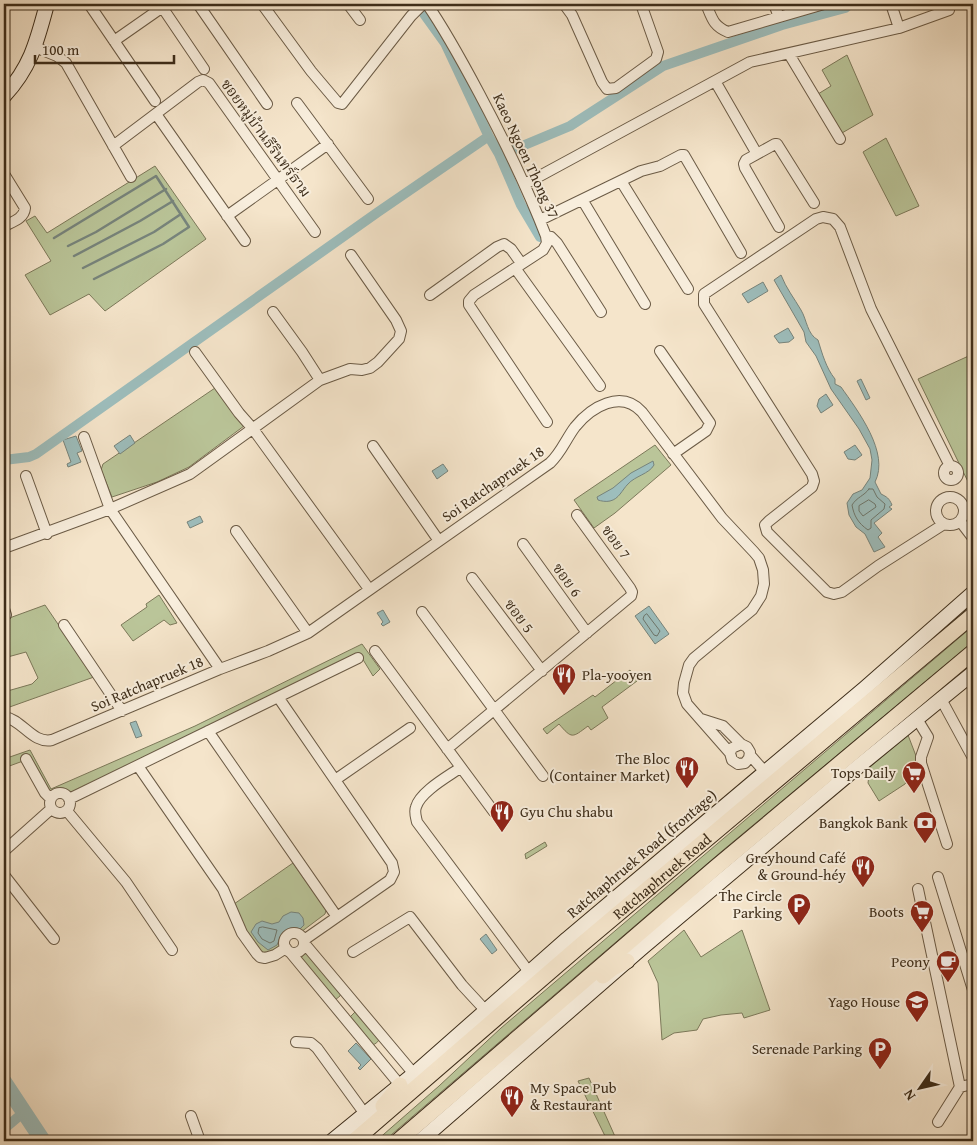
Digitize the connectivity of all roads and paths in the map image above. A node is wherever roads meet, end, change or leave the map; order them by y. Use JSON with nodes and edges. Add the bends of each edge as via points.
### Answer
{"nodes":[{"id":1,"x":47,"y":4,"type":"edge"},
{"id":2,"x":89,"y":4,"type":"edge"},
{"id":3,"x":198,"y":4,"type":"edge"},
{"id":4,"x":262,"y":4,"type":"edge"},
{"id":5,"x":348,"y":4,"type":"edge"},
{"id":6,"x":423,"y":4,"type":"edge"},
{"id":7,"x":441,"y":4,"type":"edge"},
{"id":8,"x":564,"y":4,"type":"edge"},
{"id":9,"x":640,"y":4,"type":"edge"},
{"id":10,"x":706,"y":4,"type":"edge"},
{"id":11,"x":774,"y":4,"type":"edge"},
{"id":12,"x":824,"y":4,"type":"edge"},
{"id":13,"x":891,"y":4,"type":"edge"},
{"id":14,"x":163,"y":5,"type":"edge"},
{"id":15,"x":429,"y":7,"type":"edge"},
{"id":16,"x":949,"y":10,"type":"dead end"},
{"id":17,"x":779,"y":17,"type":"junction"},
{"id":18,"x":360,"y":20,"type":"dead end"},
{"id":19,"x":899,"y":28,"type":"junction"},
{"id":20,"x":114,"y":41,"type":"junction"},
{"id":21,"x":35,"y":47,"type":"junction"},
{"id":22,"x":789,"y":54,"type":"junction"},
{"id":23,"x":204,"y":69,"type":"dead end"},
{"id":24,"x":715,"y":81,"type":"junction"},
{"id":25,"x":4,"y":96,"type":"edge"},
{"id":26,"x":155,"y":101,"type":"dead end"},
{"id":27,"x":297,"y":102,"type":"dead end"},
{"id":28,"x":267,"y":104,"type":"dead end"},
{"id":29,"x":156,"y":114,"type":"junction"},
{"id":30,"x":840,"y":139,"type":"dead end"},
{"id":31,"x":328,"y":144,"type":"junction"},
{"id":32,"x":113,"y":146,"type":"junction"},
{"id":33,"x":757,"y":154,"type":"junction"},
{"id":34,"x":4,"y":174,"type":"edge"},
{"id":35,"x":131,"y":178,"type":"dead end"},
{"id":36,"x":278,"y":180,"type":"junction"},
{"id":37,"x":621,"y":181,"type":"junction"},
{"id":38,"x":525,"y":184,"type":"junction"},
{"id":39,"x":368,"y":199,"type":"dead end"},
{"id":40,"x":583,"y":201,"type":"junction"},
{"id":41,"x":814,"y":203,"type":"dead end"},
{"id":42,"x":227,"y":216,"type":"junction"},
{"id":43,"x":540,"y":220,"type":"junction"},
{"id":44,"x":4,"y":226,"type":"edge"},
{"id":45,"x":779,"y":227,"type":"dead end"},
{"id":46,"x":315,"y":232,"type":"dead end"},
{"id":47,"x":546,"y":236,"type":"junction"},
{"id":48,"x":245,"y":240,"type":"dead end"},
{"id":49,"x":741,"y":253,"type":"dead end"},
{"id":50,"x":351,"y":255,"type":"dead end"},
{"id":51,"x":518,"y":266,"type":"junction"},
{"id":52,"x":688,"y":289,"type":"dead end"},
{"id":53,"x":430,"y":295,"type":"dead end"},
{"id":54,"x":645,"y":304,"type":"dead end"},
{"id":55,"x":273,"y":312,"type":"dead end"},
{"id":56,"x":601,"y":312,"type":"dead end"},
{"id":57,"x":660,"y":351,"type":"dead end"},
{"id":58,"x":195,"y":352,"type":"dead end"},
{"id":59,"x":320,"y":380,"type":"junction"},
{"id":60,"x":600,"y":386,"type":"dead end"},
{"id":61,"x":547,"y":422,"type":"dead end"},
{"id":62,"x":253,"y":429,"type":"junction"},
{"id":63,"x":84,"y":437,"type":"dead end"},
{"id":64,"x":373,"y":446,"type":"dead end"},
{"id":65,"x":673,"y":454,"type":"junction"},
{"id":66,"x":26,"y":476,"type":"dead end"},
{"id":67,"x":953,"y":497,"type":"junction"},
{"id":68,"x":110,"y":509,"type":"junction"},
{"id":69,"x":577,"y":515,"type":"dead end"},
{"id":70,"x":960,"y":522,"type":"junction"},
{"id":71,"x":944,"y":524,"type":"junction"},
{"id":72,"x":236,"y":531,"type":"dead end"},
{"id":73,"x":47,"y":534,"type":"junction"},
{"id":74,"x":973,"y":538,"type":"edge"},
{"id":75,"x":439,"y":540,"type":"junction"},
{"id":76,"x":523,"y":544,"type":"dead end"},
{"id":77,"x":4,"y":548,"type":"edge"},
{"id":78,"x":472,"y":578,"type":"dead end"},
{"id":79,"x":369,"y":589,"type":"junction"},
{"id":80,"x":973,"y":593,"type":"edge"},
{"id":81,"x":422,"y":612,"type":"dead end"},
{"id":82,"x":973,"y":615,"type":"edge"},
{"id":83,"x":64,"y":625,"type":"dead end"},
{"id":84,"x":308,"y":633,"type":"junction"},
{"id":85,"x":587,"y":634,"type":"junction"},
{"id":86,"x":375,"y":652,"type":"dead end"},
{"id":87,"x":973,"y":652,"type":"edge"},
{"id":88,"x":358,"y":658,"type":"dead end"},
{"id":89,"x":220,"y":669,"type":"junction"},
{"id":90,"x":542,"y":672,"type":"junction"},
{"id":91,"x":973,"y":673,"type":"edge"},
{"id":92,"x":278,"y":697,"type":"junction"},
{"id":93,"x":941,"y":699,"type":"junction"},
{"id":94,"x":494,"y":710,"type":"junction"},
{"id":95,"x":122,"y":711,"type":"junction"},
{"id":96,"x":4,"y":717,"type":"edge"},
{"id":97,"x":917,"y":718,"type":"junction"},
{"id":98,"x":701,"y":719,"type":"junction"},
{"id":99,"x":410,"y":728,"type":"dead end"},
{"id":100,"x":208,"y":731,"type":"junction"},
{"id":101,"x":739,"y":744,"type":"junction"},
{"id":102,"x":447,"y":750,"type":"junction"},
{"id":103,"x":730,"y":753,"type":"junction"},
{"id":104,"x":750,"y":755,"type":"junction"},
{"id":105,"x":973,"y":758,"type":"edge"},
{"id":106,"x":26,"y":759,"type":"dead end"},
{"id":107,"x":741,"y":764,"type":"junction"},
{"id":108,"x":138,"y":766,"type":"junction"},
{"id":109,"x":460,"y":768,"type":"junction"},
{"id":110,"x":759,"y":775,"type":"junction"},
{"id":111,"x":543,"y":776,"type":"dead end"},
{"id":112,"x":335,"y":780,"type":"junction"},
{"id":113,"x":69,"y":799,"type":"junction"},
{"id":114,"x":51,"y":804,"type":"junction"},
{"id":115,"x":67,"y":811,"type":"junction"},
{"id":116,"x":494,"y":812,"type":"dead end"},
{"id":117,"x":947,"y":844,"type":"dead end"},
{"id":118,"x":4,"y":851,"type":"edge"},
{"id":119,"x":4,"y":875,"type":"edge"},
{"id":120,"x":938,"y":877,"type":"dead end"},
{"id":121,"x":918,"y":889,"type":"dead end"},
{"id":122,"x":337,"y":917,"type":"junction"},
{"id":123,"x":54,"y":939,"type":"dead end"},
{"id":124,"x":304,"y":942,"type":"junction"},
{"id":125,"x":172,"y":950,"type":"dead end"},
{"id":126,"x":288,"y":950,"type":"junction"},
{"id":127,"x":353,"y":952,"type":"dead end"},
{"id":128,"x":627,"y":961,"type":"junction"},
{"id":129,"x":529,"y":972,"type":"junction"},
{"id":130,"x":973,"y":990,"type":"edge"},
{"id":131,"x":348,"y":996,"type":"junction"},
{"id":132,"x":335,"y":1006,"type":"junction"},
{"id":133,"x":357,"y":1006,"type":"junction"},
{"id":134,"x":486,"y":1011,"type":"junction"},
{"id":135,"x":344,"y":1017,"type":"junction"},
{"id":136,"x":296,"y":1042,"type":"dead end"},
{"id":137,"x":414,"y":1074,"type":"junction"},
{"id":138,"x":973,"y":1084,"type":"edge"},
{"id":139,"x":400,"y":1085,"type":"junction"},
{"id":140,"x":462,"y":1086,"type":"junction"},
{"id":141,"x":960,"y":1087,"type":"junction"},
{"id":142,"x":365,"y":1114,"type":"junction"},
{"id":143,"x":191,"y":1116,"type":"dead end"},
{"id":144,"x":938,"y":1122,"type":"dead end"},
{"id":145,"x":357,"y":1138,"type":"edge"},
{"id":146,"x":200,"y":1141,"type":"edge"},
{"id":147,"x":332,"y":1141,"type":"edge"},
{"id":148,"x":398,"y":1141,"type":"edge"},
{"id":149,"x":420,"y":1141,"type":"edge"}],
"edges":[{"from":1,"to":21,"type":"main road"},
{"from":2,"to":20,"type":"street"},
{"from":3,"to":28,"type":"street"},
{"from":4,"to":6,"type":"street","via":[[311,71],[340,104],[345,102]]},
{"from":5,"to":18,"type":"street"},
{"from":7,"to":15,"type":"street"},
{"from":8,"to":9,"type":"street","via":[[607,89],[616,88],[656,59],[658,52]]},
{"from":10,"to":17,"type":"street","via":[[718,28],[728,32]]},
{"from":11,"to":17,"type":"street"},
{"from":12,"to":17,"type":"street"},
{"from":13,"to":19,"type":"street"},
{"from":14,"to":20,"type":"street"},
{"from":14,"to":23,"type":"street"},
{"from":15,"to":38,"type":"street","name":"Kaeo Ngoen Thong 37","via":[[446,32]]},
{"from":16,"to":19,"type":"street"},
{"from":19,"to":22,"type":"street"},
{"from":20,"to":26,"type":"street"},
{"from":21,"to":25,"type":"main road","via":[[26,68]]},
{"from":21,"to":32,"type":"street","via":[[66,63]]},
{"from":22,"to":24,"type":"street","via":[[750,62]]},
{"from":22,"to":30,"type":"street"},
{"from":24,"to":33,"type":"street"},
{"from":24,"to":38,"type":"street"},
{"from":27,"to":31,"type":"street"},
{"from":29,"to":32,"type":"street","name":"ซอยหมู่บ้านธีรินทร์ธาม"},
{"from":29,"to":36,"type":"street","name":"ซอยหมู่บ้านธีรินทร์ธาม","via":[[198,82],[209,83]]},
{"from":29,"to":42,"type":"street"},
{"from":31,"to":36,"type":"street"},
{"from":31,"to":39,"type":"street"},
{"from":32,"to":35,"type":"street"},
{"from":33,"to":41,"type":"street","via":[[775,144],[780,146]]},
{"from":33,"to":45,"type":"street","via":[[746,160],[745,168]]},
{"from":34,"to":44,"type":"street","via":[[24,213],[21,218]]},
{"from":36,"to":42,"type":"street"},
{"from":36,"to":46,"type":"street","name":"ซอยหมู่บ้านธีรินทร์ธาม"},
{"from":37,"to":40,"type":"street"},
{"from":37,"to":49,"type":"street","via":[[684,156]]},
{"from":37,"to":52,"type":"street"},
{"from":38,"to":43,"type":"street","name":"Kaeo Ngoen Thong 37"},
{"from":40,"to":43,"type":"street"},
{"from":40,"to":54,"type":"street"},
{"from":42,"to":48,"type":"street"},
{"from":43,"to":47,"type":"street","name":"Kaeo Ngoen Thong 37"},
{"from":47,"to":51,"type":"street","name":"Kaeo Ngoen Thong 37","via":[[543,250]]},
{"from":47,"to":56,"type":"street","via":[[557,243]]},
{"from":50,"to":59,"type":"street","via":[[401,331],[392,349],[370,368],[350,368]]},
{"from":51,"to":53,"type":"street","via":[[511,249],[504,244]]},
{"from":51,"to":60,"type":"street"},
{"from":51,"to":61,"type":"street","name":"Kaeo Ngoen Thong 37","via":[[474,294],[469,306]]},
{"from":55,"to":59,"type":"street"},
{"from":57,"to":65,"type":"street","via":[[710,422],[706,431]]},
{"from":58,"to":62,"type":"street"},
{"from":59,"to":62,"type":"street"},
{"from":62,"to":68,"type":"street","via":[[190,474]]},
{"from":62,"to":79,"type":"street"},
{"from":63,"to":68,"type":"street"},
{"from":64,"to":75,"type":"street"},
{"from":65,"to":75,"type":"street","name":"Soi Ratchapruek 18","via":[[637,406],[620,400],[609,402],[585,416],[550,463]]},
{"from":65,"to":98,"type":"street","name":"Soi Ratchapruek 18","via":[[722,518],[759,558],[763,570],[761,596],[752,610],[702,650],[689,665],[684,693],[687,704]]},
{"from":66,"to":73,"type":"street"},
{"from":67,"to":70,"type":"street","via":[[964,507]]},
{"from":67,"to":71,"type":"street","via":[[944,498],[937,504],[936,514]]},
{"from":67,"to":71,"type":"street","via":[[951,480],[944,475],[950,466],[871,309],[840,227],[833,219],[816,219],[704,294],[704,304],[814,481],[812,487],[765,525],[767,532],[827,592],[842,592]]},
{"from":68,"to":73,"type":"street"},
{"from":68,"to":89,"type":"street"},
{"from":69,"to":85,"type":"street","name":"ซอย 7","via":[[632,592]]},
{"from":70,"to":71,"type":"street"},
{"from":70,"to":74,"type":"street"},
{"from":72,"to":84,"type":"street"},
{"from":73,"to":77,"type":"street"},
{"from":75,"to":79,"type":"street","name":"Soi Ratchapruek 18"},
{"from":76,"to":85,"type":"street","name":"ซอย 6"},
{"from":78,"to":90,"type":"street","name":"ซอย 5"},
{"from":79,"to":84,"type":"street","name":"Soi Ratchapruek 18"},
{"from":80,"to":110,"type":"main road","name":"Ratchaphruek Road (frontage)"},
{"from":81,"to":94,"type":"street"},
{"from":82,"to":145,"type":"main road","name":"Ratchaphruek Road"},
{"from":83,"to":95,"type":"street"},
{"from":84,"to":89,"type":"street","name":"Soi Ratchapruek 18"},
{"from":85,"to":90,"type":"street"},
{"from":86,"to":102,"type":"street"},
{"from":87,"to":140,"type":"main road","name":"Ratchaphruek Road"},
{"from":88,"to":92,"type":"street"},
{"from":89,"to":95,"type":"street","name":"Soi Ratchapruek 18"},
{"from":90,"to":94,"type":"street"},
{"from":91,"to":93,"type":"main road"},
{"from":92,"to":100,"type":"street"},
{"from":92,"to":112,"type":"street"},
{"from":93,"to":97,"type":"main road"},
{"from":93,"to":105,"type":"street"},
{"from":94,"to":102,"type":"street"},
{"from":94,"to":111,"type":"street"},
{"from":95,"to":96,"type":"street","name":"Soi Ratchapruek 18","via":[[46,742]]},
{"from":97,"to":117,"type":"street","via":[[928,737],[921,764]]},
{"from":97,"to":128,"type":"main road"},
{"from":98,"to":101,"type":"street","via":[[723,726]]},
{"from":98,"to":103,"type":"street","name":"Soi Ratchapruek 18"},
{"from":99,"to":112,"type":"street"},
{"from":100,"to":108,"type":"street"},
{"from":100,"to":122,"type":"street"},
{"from":101,"to":103,"type":"street"},
{"from":101,"to":104,"type":"street","via":[[747,747]]},
{"from":102,"to":109,"type":"street"},
{"from":103,"to":107,"type":"street","name":"Soi Ratchapruek 18","via":[[732,760]]},
{"from":104,"to":107,"type":"street"},
{"from":104,"to":110,"type":"street"},
{"from":106,"to":114,"type":"street"},
{"from":107,"to":110,"type":"street","name":"Soi Ratchapruek 18"},
{"from":108,"to":113,"type":"street"},
{"from":108,"to":126,"type":"street","via":[[223,889],[242,933],[257,954],[265,958]]},
{"from":109,"to":116,"type":"street"},
{"from":109,"to":129,"type":"street","via":[[422,796],[416,807],[417,822]]},
{"from":110,"to":129,"type":"main road","name":"Ratchaphruek Road (frontage)"},
{"from":112,"to":122,"type":"street","via":[[392,863],[394,872],[390,880]]},
{"from":113,"to":114,"type":"street","via":[[60,793],[54,795]]},
{"from":113,"to":115,"type":"street"},
{"from":114,"to":115,"type":"street","via":[[58,814]]},
{"from":114,"to":118,"type":"street"},
{"from":115,"to":125,"type":"street","via":[[126,882]]},
{"from":119,"to":123,"type":"street"},
{"from":120,"to":130,"type":"street"},
{"from":121,"to":141,"type":"street"},
{"from":122,"to":124,"type":"street"},
{"from":124,"to":126,"type":"street","via":[[299,952]]},
{"from":124,"to":126,"type":"street","via":[[300,935],[290,934],[284,942]]},
{"from":124,"to":131,"type":"street"},
{"from":126,"to":132,"type":"street"},
{"from":127,"to":134,"type":"street","via":[[410,917]]},
{"from":128,"to":140,"type":"main road","via":[[612,968],[478,1080]]},
{"from":128,"to":149,"type":"main road"},
{"from":129,"to":134,"type":"main road","name":"Ratchaphruek Road (frontage)"},
{"from":131,"to":132,"type":"street"},
{"from":131,"to":133,"type":"street"},
{"from":132,"to":135,"type":"street"},
{"from":133,"to":135,"type":"street"},
{"from":133,"to":137,"type":"street"},
{"from":134,"to":137,"type":"main road","name":"Ratchaphruek Road (frontage)"},
{"from":135,"to":139,"type":"street"},
{"from":136,"to":142,"type":"street","via":[[312,1043],[317,1048]]},
{"from":137,"to":139,"type":"main road","name":"Ratchaphruek Road (frontage)"},
{"from":138,"to":141,"type":"street"},
{"from":139,"to":142,"type":"main road","name":"Ratchaphruek Road (frontage)"},
{"from":139,"to":145,"type":"main road"},
{"from":140,"to":148,"type":"main road","name":"Ratchaphruek Road"},
{"from":141,"to":144,"type":"street"},
{"from":142,"to":147,"type":"main road","name":"Ratchaphruek Road (frontage)"},
{"from":143,"to":146,"type":"street"}]}
